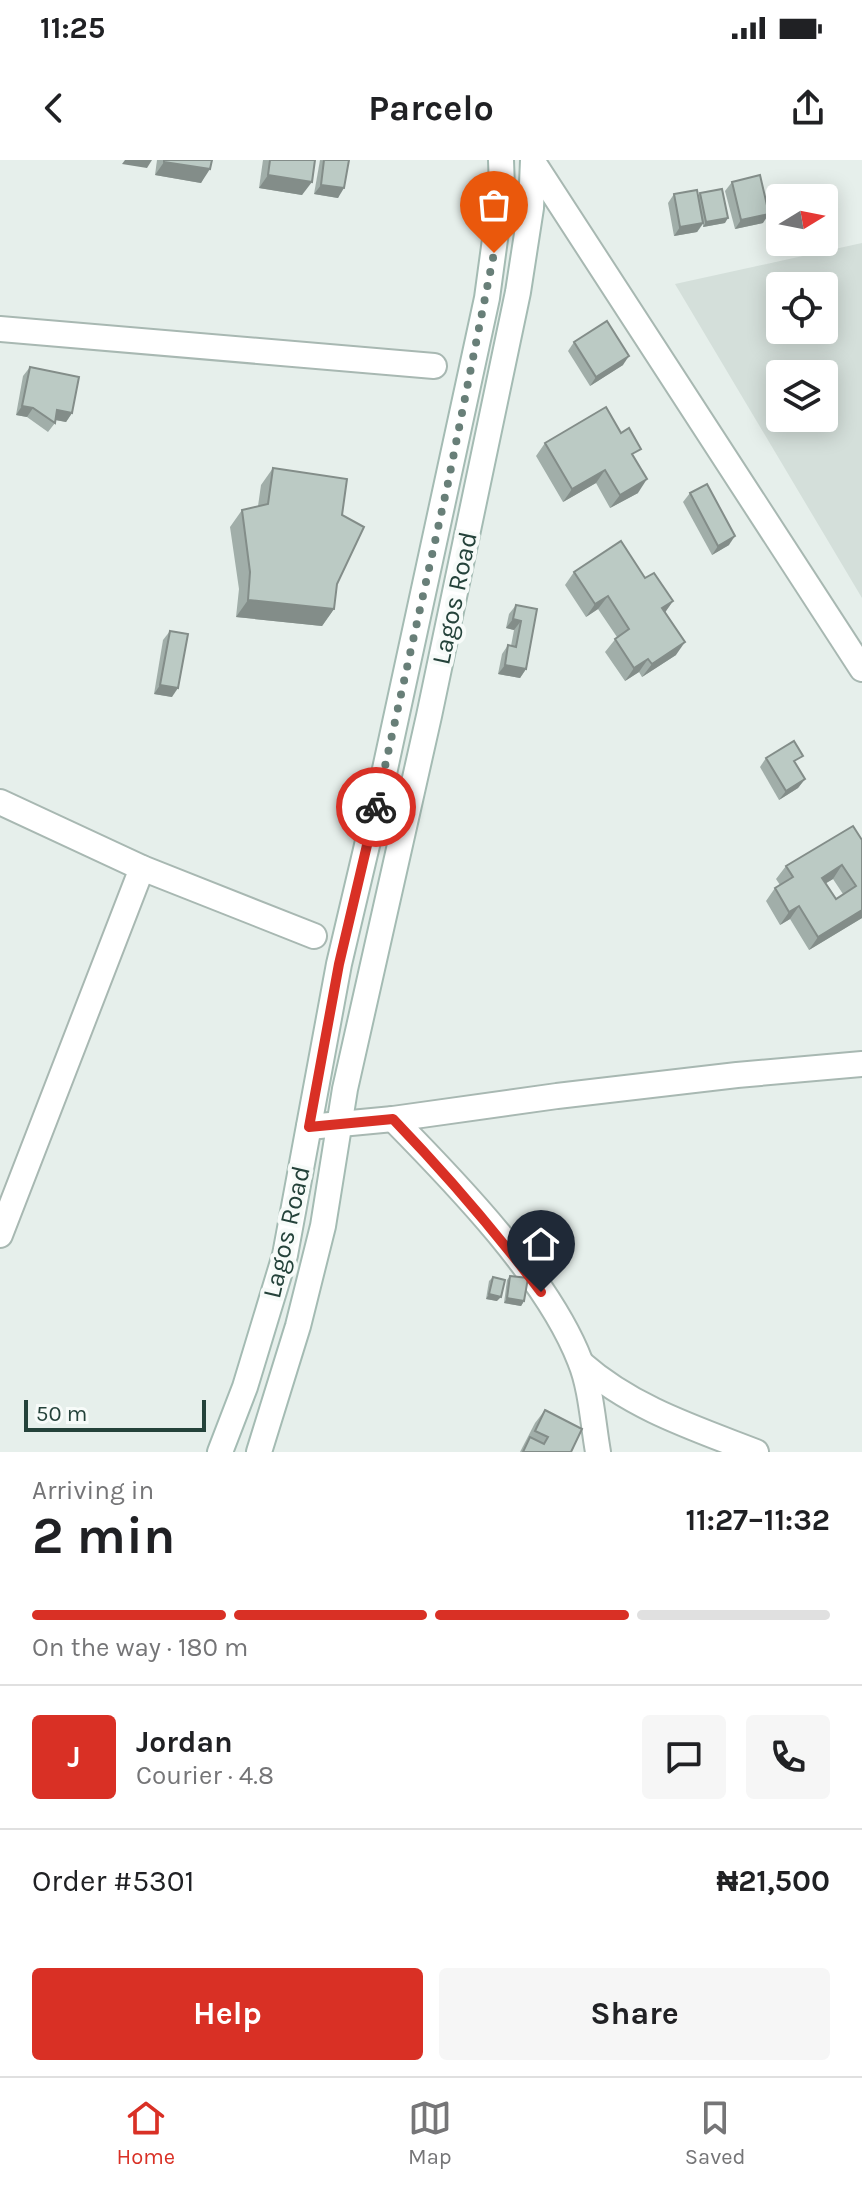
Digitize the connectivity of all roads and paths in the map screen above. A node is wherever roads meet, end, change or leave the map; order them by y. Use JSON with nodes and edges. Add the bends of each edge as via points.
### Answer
{"nodes":[{"id":1,"x":501,"y":160,"type":"edge"},
{"id":2,"x":533,"y":161,"type":"edge"},
{"id":3,"x":0,"y":329,"type":"edge"},
{"id":4,"x":434,"y":366,"type":"dead end"},
{"id":5,"x":862,"y":669,"type":"edge"},
{"id":6,"x":0,"y":802,"type":"edge"},
{"id":7,"x":142,"y":868,"type":"junction"},
{"id":8,"x":314,"y":936,"type":"dead end"},
{"id":9,"x":862,"y":1064,"type":"edge"},
{"id":10,"x":393,"y":1119,"type":"junction"},
{"id":11,"x":339,"y":1124,"type":"junction"},
{"id":12,"x":309,"y":1127,"type":"junction"},
{"id":13,"x":0,"y":1235,"type":"edge"},
{"id":14,"x":582,"y":1364,"type":"junction"},
{"id":15,"x":220,"y":1452,"type":"edge"},
{"id":16,"x":259,"y":1452,"type":"edge"},
{"id":17,"x":598,"y":1452,"type":"edge"},
{"id":18,"x":756,"y":1452,"type":"edge"}],
"edges":[{"from":1,"to":12,"type":"street","name":"Lagos Road","via":[[487,298],[339,964]]},
{"from":2,"to":5,"type":"street"},
{"from":2,"to":11,"type":"street","name":"Lagos Road","via":[[515,307]]},
{"from":3,"to":4,"type":"street"},
{"from":6,"to":7,"type":"street"},
{"from":7,"to":8,"type":"street"},
{"from":7,"to":13,"type":"street"},
{"from":9,"to":10,"type":"street"},
{"from":10,"to":11,"type":"street"},
{"from":10,"to":14,"type":"street","via":[[504,1243],[559,1316]]},
{"from":11,"to":12,"type":"street"},
{"from":11,"to":16,"type":"street","name":"Lagos Road","via":[[323,1226]]},
{"from":12,"to":15,"type":"street","name":"Lagos Road","via":[[285,1255]]},
{"from":14,"to":17,"type":"street"},
{"from":14,"to":18,"type":"street","via":[[627,1398]]}]}
